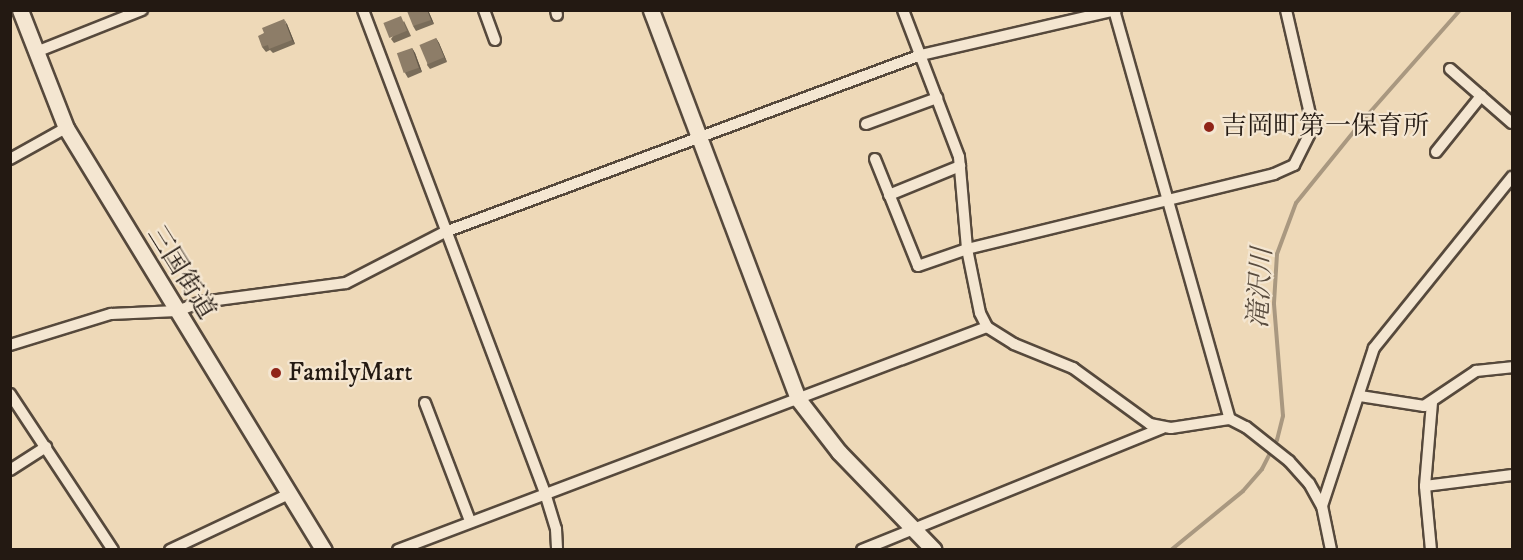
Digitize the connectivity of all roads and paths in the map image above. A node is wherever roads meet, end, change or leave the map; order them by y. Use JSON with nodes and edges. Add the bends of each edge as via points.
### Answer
{"nodes":[{"id":1,"x":20,"y":10,"type":"edge"},
{"id":2,"x":142,"y":10,"type":"edge"},
{"id":3,"x":363,"y":10,"type":"edge"},
{"id":4,"x":484,"y":10,"type":"edge"},
{"id":5,"x":651,"y":10,"type":"edge"},
{"id":6,"x":903,"y":10,"type":"edge"},
{"id":7,"x":1286,"y":10,"type":"edge"},
{"id":8,"x":1115,"y":11,"type":"edge"},
{"id":9,"x":495,"y":40,"type":"dead end"},
{"id":10,"x":36,"y":52,"type":"junction"},
{"id":11,"x":921,"y":55,"type":"junction"},
{"id":12,"x":1450,"y":69,"type":"dead end"},
{"id":13,"x":1481,"y":96,"type":"junction"},
{"id":14,"x":937,"y":98,"type":"junction"},
{"id":15,"x":1512,"y":123,"type":"edge"},
{"id":16,"x":866,"y":124,"type":"dead end"},
{"id":17,"x":66,"y":128,"type":"junction"},
{"id":18,"x":697,"y":137,"type":"junction"},
{"id":19,"x":1436,"y":152,"type":"dead end"},
{"id":20,"x":10,"y":159,"type":"edge"},
{"id":21,"x":875,"y":159,"type":"dead end"},
{"id":22,"x":960,"y":166,"type":"junction"},
{"id":23,"x":1512,"y":177,"type":"edge"},
{"id":24,"x":889,"y":195,"type":"junction"},
{"id":25,"x":1166,"y":202,"type":"junction"},
{"id":26,"x":446,"y":232,"type":"junction"},
{"id":27,"x":968,"y":249,"type":"junction"},
{"id":28,"x":177,"y":311,"type":"junction"},
{"id":29,"x":987,"y":327,"type":"junction"},
{"id":30,"x":10,"y":345,"type":"edge"},
{"id":31,"x":1512,"y":367,"type":"edge"},
{"id":32,"x":10,"y":394,"type":"edge"},
{"id":33,"x":1360,"y":396,"type":"junction"},
{"id":34,"x":798,"y":399,"type":"junction"},
{"id":35,"x":1432,"y":402,"type":"junction"},
{"id":36,"x":425,"y":403,"type":"dead end"},
{"id":37,"x":1230,"y":419,"type":"junction"},
{"id":38,"x":1162,"y":428,"type":"junction"},
{"id":39,"x":46,"y":447,"type":"junction"},
{"id":40,"x":10,"y":470,"type":"edge"},
{"id":41,"x":1512,"y":475,"type":"edge"},
{"id":42,"x":1425,"y":486,"type":"junction"},
{"id":43,"x":544,"y":493,"type":"junction"},
{"id":44,"x":289,"y":494,"type":"junction"},
{"id":45,"x":1322,"y":506,"type":"junction"},
{"id":46,"x":470,"y":521,"type":"junction"},
{"id":47,"x":912,"y":526,"type":"junction"},
{"id":48,"x":113,"y":549,"type":"edge"},
{"id":49,"x":170,"y":549,"type":"edge"},
{"id":50,"x":324,"y":549,"type":"edge"},
{"id":51,"x":398,"y":549,"type":"edge"},
{"id":52,"x":557,"y":549,"type":"edge"},
{"id":53,"x":862,"y":549,"type":"edge"},
{"id":54,"x":934,"y":549,"type":"edge"},
{"id":55,"x":1331,"y":549,"type":"edge"},
{"id":56,"x":1431,"y":549,"type":"edge"}],
"edges":[{"from":1,"to":10,"type":"street","name":"三国街道"},
{"from":2,"to":10,"type":"street"},
{"from":3,"to":26,"type":"street"},
{"from":4,"to":9,"type":"street"},
{"from":5,"to":18,"type":"street"},
{"from":6,"to":11,"type":"street"},
{"from":7,"to":25,"type":"street","via":[[1313,127],[1309,142],[1294,165],[1274,174]]},
{"from":8,"to":11,"type":"street"},
{"from":8,"to":25,"type":"street"},
{"from":10,"to":17,"type":"street","name":"三国街道"},
{"from":11,"to":14,"type":"street"},
{"from":11,"to":18,"type":"street"},
{"from":12,"to":13,"type":"street"},
{"from":13,"to":15,"type":"street"},
{"from":13,"to":19,"type":"street"},
{"from":14,"to":16,"type":"street"},
{"from":14,"to":22,"type":"street"},
{"from":17,"to":20,"type":"street"},
{"from":17,"to":28,"type":"street","name":"三国街道"},
{"from":18,"to":26,"type":"street"},
{"from":18,"to":34,"type":"street"},
{"from":21,"to":24,"type":"street"},
{"from":22,"to":24,"type":"street"},
{"from":22,"to":27,"type":"street"},
{"from":23,"to":33,"type":"street","via":[[1374,348]]},
{"from":24,"to":27,"type":"street","via":[[918,266]]},
{"from":25,"to":27,"type":"street"},
{"from":25,"to":37,"type":"street"},
{"from":26,"to":28,"type":"street","via":[[346,283],[202,302]]},
{"from":26,"to":43,"type":"street"},
{"from":27,"to":29,"type":"street","via":[[980,313]]},
{"from":28,"to":30,"type":"street","via":[[111,314]]},
{"from":28,"to":44,"type":"street","name":"三国街道"},
{"from":29,"to":34,"type":"street"},
{"from":29,"to":38,"type":"street","via":[[1014,344],[1073,368],[1137,416]]},
{"from":31,"to":35,"type":"street","via":[[1476,371]]},
{"from":32,"to":39,"type":"street"},
{"from":33,"to":35,"type":"street","via":[[1402,405]]},
{"from":33,"to":45,"type":"street"},
{"from":34,"to":43,"type":"street"},
{"from":34,"to":47,"type":"street","via":[[839,452]]},
{"from":35,"to":42,"type":"street"},
{"from":36,"to":46,"type":"street"},
{"from":37,"to":38,"type":"street"},
{"from":37,"to":45,"type":"street","via":[[1289,461],[1309,483]]},
{"from":38,"to":47,"type":"street"},
{"from":39,"to":40,"type":"street"},
{"from":39,"to":48,"type":"street"},
{"from":41,"to":42,"type":"street"},
{"from":42,"to":56,"type":"street"},
{"from":43,"to":46,"type":"street"},
{"from":43,"to":52,"type":"street","via":[[556,529]]},
{"from":44,"to":49,"type":"street"},
{"from":44,"to":50,"type":"street","name":"三国街道"},
{"from":45,"to":55,"type":"street"},
{"from":46,"to":51,"type":"street"},
{"from":47,"to":53,"type":"street"},
{"from":47,"to":54,"type":"street"}]}
